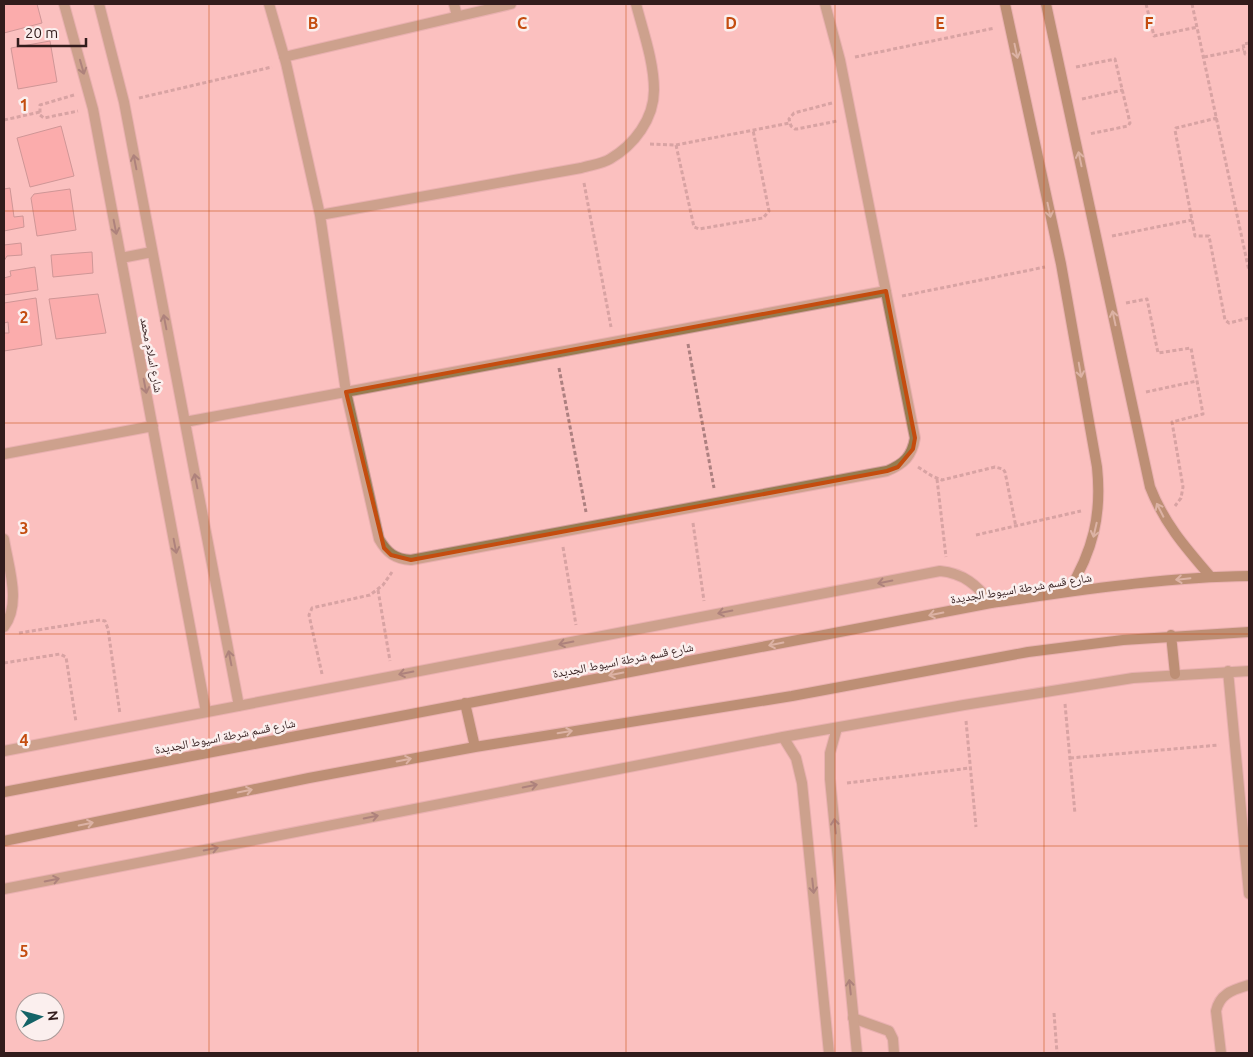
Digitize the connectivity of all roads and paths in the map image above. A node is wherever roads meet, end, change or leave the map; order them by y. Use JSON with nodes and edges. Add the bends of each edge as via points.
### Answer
{"nodes":[{"id":1,"x":64,"y":4,"type":"edge"},
{"id":2,"x":99,"y":4,"type":"edge"},
{"id":3,"x":268,"y":4,"type":"edge"},
{"id":4,"x":454,"y":4,"type":"edge"},
{"id":5,"x":511,"y":4,"type":"edge"},
{"id":6,"x":636,"y":4,"type":"edge"},
{"id":7,"x":825,"y":4,"type":"edge"},
{"id":8,"x":1005,"y":4,"type":"edge"},
{"id":9,"x":1046,"y":4,"type":"edge"},
{"id":10,"x":1146,"y":4,"type":"edge"},
{"id":11,"x":1192,"y":4,"type":"edge"},
{"id":12,"x":457,"y":16,"type":"junction"},
{"id":13,"x":1011,"y":25,"type":"junction"},
{"id":14,"x":1198,"y":27,"type":"junction"},
{"id":15,"x":1249,"y":43,"type":"edge"},
{"id":16,"x":1244,"y":49,"type":"junction"},
{"id":17,"x":1249,"y":54,"type":"edge"},
{"id":18,"x":1204,"y":58,"type":"junction"},
{"id":19,"x":285,"y":60,"type":"junction"},
{"id":20,"x":840,"y":60,"type":"junction"},
{"id":21,"x":1061,"y":70,"type":"junction"},
{"id":22,"x":1123,"y":90,"type":"junction"},
{"id":23,"x":89,"y":91,"type":"junction"},
{"id":24,"x":848,"y":100,"type":"junction"},
{"id":25,"x":124,"y":102,"type":"junction"},
{"id":26,"x":1068,"y":102,"type":"junction"},
{"id":27,"x":93,"y":109,"type":"junction"},
{"id":28,"x":40,"y":112,"type":"junction"},
{"id":29,"x":851,"y":118,"type":"junction"},
{"id":30,"x":1217,"y":118,"type":"junction"},
{"id":31,"x":4,"y":120,"type":"edge"},
{"id":32,"x":790,"y":123,"type":"junction"},
{"id":33,"x":753,"y":130,"type":"junction"},
{"id":34,"x":1075,"y":137,"type":"junction"},
{"id":35,"x":633,"y":142,"type":"junction"},
{"id":36,"x":676,"y":145,"type":"junction"},
{"id":37,"x":581,"y":168,"type":"junction"},
{"id":38,"x":320,"y":215,"type":"junction"},
{"id":39,"x":1192,"y":220,"type":"junction"},
{"id":40,"x":1097,"y":240,"type":"junction"},
{"id":41,"x":152,"y":252,"type":"junction"},
{"id":42,"x":121,"y":258,"type":"junction"},
{"id":43,"x":1060,"y":264,"type":"junction"},
{"id":44,"x":1249,"y":271,"type":"edge"},
{"id":45,"x":887,"y":295,"type":"junction"},
{"id":46,"x":1111,"y":306,"type":"junction"},
{"id":47,"x":1249,"y":318,"type":"edge"},
{"id":48,"x":685,"y":329,"type":"junction"},
{"id":49,"x":614,"y":342,"type":"junction"},
{"id":50,"x":556,"y":353,"type":"junction"},
{"id":51,"x":1197,"y":381,"type":"junction"},
{"id":52,"x":346,"y":392,"type":"junction"},
{"id":53,"x":1131,"y":396,"type":"junction"},
{"id":54,"x":185,"y":422,"type":"junction"},
{"id":55,"x":153,"y":426,"type":"junction"},
{"id":56,"x":4,"y":454,"type":"edge"},
{"id":57,"x":907,"y":459,"type":"junction"},
{"id":58,"x":936,"y":478,"type":"junction"},
{"id":59,"x":717,"y":503,"type":"junction"},
{"id":60,"x":1098,"y":507,"type":"junction"},
{"id":61,"x":691,"y":508,"type":"junction"},
{"id":62,"x":1164,"y":517,"type":"junction"},
{"id":63,"x":1016,"y":526,"type":"junction"},
{"id":64,"x":588,"y":527,"type":"junction"},
{"id":65,"x":560,"y":532,"type":"junction"},
{"id":66,"x":976,"y":535,"type":"dead end"},
{"id":67,"x":4,"y":539,"type":"edge"},
{"id":68,"x":400,"y":560,"type":"junction"},
{"id":69,"x":948,"y":572,"type":"junction"},
{"id":70,"x":1210,"y":576,"type":"junction"},
{"id":71,"x":1249,"y":576,"type":"edge"},
{"id":72,"x":378,"y":590,"type":"junction"},
{"id":73,"x":1068,"y":592,"type":"junction"},
{"id":74,"x":991,"y":603,"type":"junction"},
{"id":75,"x":706,"y":616,"type":"junction"},
{"id":76,"x":4,"y":627,"type":"edge"},
{"id":77,"x":1249,"y":632,"type":"edge"},
{"id":78,"x":13,"y":634,"type":"dead end"},
{"id":79,"x":1171,"y":636,"type":"junction"},
{"id":80,"x":579,"y":641,"type":"junction"},
{"id":81,"x":4,"y":663,"type":"edge"},
{"id":82,"x":1228,"y":671,"type":"junction"},
{"id":83,"x":1249,"y":671,"type":"edge"},
{"id":84,"x":1175,"y":674,"type":"junction"},
{"id":85,"x":392,"y":676,"type":"junction"},
{"id":86,"x":1064,"y":688,"type":"junction"},
{"id":87,"x":326,"y":689,"type":"junction"},
{"id":88,"x":465,"y":703,"type":"junction"},
{"id":89,"x":964,"y":705,"type":"junction"},
{"id":90,"x":239,"y":706,"type":"junction"},
{"id":91,"x":206,"y":712,"type":"junction"},
{"id":92,"x":122,"y":728,"type":"junction"},
{"id":93,"x":837,"y":728,"type":"junction"},
{"id":94,"x":78,"y":737,"type":"junction"},
{"id":95,"x":783,"y":737,"type":"junction"},
{"id":96,"x":1235,"y":744,"type":"junction"},
{"id":97,"x":475,"y":746,"type":"junction"},
{"id":98,"x":4,"y":751,"type":"edge"},
{"id":99,"x":1070,"y":758,"type":"junction"},
{"id":100,"x":970,"y":768,"type":"junction"},
{"id":101,"x":831,"y":784,"type":"junction"},
{"id":102,"x":4,"y":792,"type":"edge"},
{"id":103,"x":1075,"y":814,"type":"dead end"},
{"id":104,"x":976,"y":827,"type":"dead end"},
{"id":105,"x":4,"y":841,"type":"edge"},
{"id":106,"x":4,"y":889,"type":"edge"},
{"id":107,"x":1249,"y":894,"type":"edge"},
{"id":108,"x":1249,"y":984,"type":"edge"},
{"id":109,"x":1054,"y":1013,"type":"dead end"},
{"id":110,"x":853,"y":1018,"type":"junction"},
{"id":111,"x":829,"y":1053,"type":"edge"},
{"id":112,"x":857,"y":1053,"type":"edge"},
{"id":113,"x":894,"y":1053,"type":"edge"},
{"id":114,"x":1057,"y":1053,"type":"edge"},
{"id":115,"x":1221,"y":1053,"type":"edge"}],
"edges":[{"from":1,"to":23,"type":"street","name":"شارع اسلام محمد","one_way":true},
{"from":2,"to":25,"type":"street","name":"شارع اسلام محمد"},
{"from":3,"to":19,"type":"street"},
{"from":4,"to":12,"type":"street"},
{"from":5,"to":12,"type":"street"},
{"from":6,"to":35,"type":"street","via":[[654,91],[648,119]]},
{"from":7,"to":20,"type":"street"},
{"from":8,"to":13,"type":"main road"},
{"from":9,"to":21,"type":"main road"},
{"from":10,"to":14,"type":"path","via":[[1154,36]]},
{"from":11,"to":14,"type":"path"},
{"from":12,"to":19,"type":"street"},
{"from":13,"to":20,"type":"path"},
{"from":13,"to":43,"type":"main road","one_way":true},
{"from":14,"to":18,"type":"path"},
{"from":15,"to":16,"type":"path","via":[[1243,44]]},
{"from":16,"to":17,"type":"path","via":[[1244,54]]},
{"from":16,"to":18,"type":"path"},
{"from":18,"to":30,"type":"path"},
{"from":19,"to":25,"type":"path"},
{"from":19,"to":38,"type":"street"},
{"from":20,"to":24,"type":"street"},
{"from":21,"to":22,"type":"path","via":[[1115,59]]},
{"from":21,"to":26,"type":"main road"},
{"from":22,"to":26,"type":"path"},
{"from":22,"to":34,"type":"path","via":[[1128,126]]},
{"from":23,"to":27,"type":"street","name":"شارع اسلام محمد"},
{"from":23,"to":28,"type":"path","via":[[41,104]]},
{"from":24,"to":29,"type":"street"},
{"from":24,"to":32,"type":"path","via":[[794,113],[790,116]]},
{"from":41,"to":25,"type":"street","name":"شارع اسلام محمد","one_way":true},
{"from":26,"to":34,"type":"main road"},
{"from":27,"to":28,"type":"path","via":[[44,118]]},
{"from":27,"to":42,"type":"street","name":"شارع اسلام محمد","one_way":true},
{"from":28,"to":31,"type":"path"},
{"from":29,"to":32,"type":"path","via":[[795,130]]},
{"from":29,"to":45,"type":"street"},
{"from":30,"to":39,"type":"path","via":[[1176,129]]},
{"from":30,"to":44,"type":"path"},
{"from":32,"to":33,"type":"path"},
{"from":33,"to":36,"type":"path"},
{"from":33,"to":36,"type":"path","via":[[769,211],[763,218],[699,229],[694,227]]},
{"from":40,"to":34,"type":"main road","one_way":true},
{"from":35,"to":36,"type":"path"},
{"from":35,"to":37,"type":"street","via":[[609,160]]},
{"from":37,"to":38,"type":"street"},
{"from":37,"to":49,"type":"path"},
{"from":38,"to":52,"type":"street"},
{"from":39,"to":40,"type":"path"},
{"from":39,"to":47,"type":"path","via":[[1195,237],[1209,236],[1225,320],[1229,323]]},
{"from":40,"to":46,"type":"main road"},
{"from":41,"to":42,"type":"street"},
{"from":54,"to":41,"type":"street","name":"شارع اسلام محمد","one_way":true},
{"from":42,"to":55,"type":"street","name":"شارع اسلام محمد","one_way":true},
{"from":43,"to":45,"type":"path"},
{"from":43,"to":60,"type":"main road","one_way":true,"via":[[1097,467]]},
{"from":45,"to":48,"type":"street"},
{"from":45,"to":57,"type":"street","via":[[916,438]]},
{"from":46,"to":51,"type":"path","via":[[1146,299],[1157,352],[1191,348]]},
{"from":53,"to":46,"type":"main road","one_way":true},
{"from":48,"to":49,"type":"street"},
{"from":48,"to":59,"type":"path"},
{"from":49,"to":50,"type":"street"},
{"from":50,"to":52,"type":"street"},
{"from":50,"to":64,"type":"path"},
{"from":51,"to":53,"type":"path"},
{"from":51,"to":62,"type":"path","via":[[1202,415],[1172,423],[1183,493],[1177,505]]},
{"from":52,"to":54,"type":"street"},
{"from":52,"to":68,"type":"street","via":[[379,539],[392,556]]},
{"from":62,"to":53,"type":"main road","one_way":true,"via":[[1150,487]]},
{"from":90,"to":54,"type":"street","name":"شارع اسلام محمد","one_way":true},
{"from":55,"to":56,"type":"street"},
{"from":55,"to":91,"type":"street","name":"شارع اسلام محمد","one_way":true},
{"from":57,"to":58,"type":"path"},
{"from":57,"to":59,"type":"street","via":[[887,471]]},
{"from":58,"to":63,"type":"path","via":[[942,480],[995,467],[1003,469]]},
{"from":58,"to":69,"type":"path"},
{"from":59,"to":61,"type":"street"},
{"from":60,"to":63,"type":"path"},
{"from":60,"to":73,"type":"main road","one_way":true,"via":[[1086,560]]},
{"from":61,"to":64,"type":"street"},
{"from":61,"to":75,"type":"path"},
{"from":62,"to":70,"type":"main road"},
{"from":63,"to":66,"type":"path"},
{"from":64,"to":65,"type":"street"},
{"from":65,"to":68,"type":"street"},
{"from":65,"to":80,"type":"path"},
{"from":67,"to":76,"type":"street","via":[[13,595],[12,610]]},
{"from":68,"to":72,"type":"path"},
{"from":69,"to":74,"type":"street","via":[[980,588]]},
{"from":69,"to":75,"type":"street","one_way":true},
{"from":70,"to":71,"type":"main road","name":"شارع قسم شرطة اسيوط الجديدة"},
{"from":70,"to":73,"type":"main road","name":"شارع قسم شرطة اسيوط الجديدة","one_way":true},
{"from":72,"to":85,"type":"path"},
{"from":72,"to":87,"type":"path","via":[[310,611]]},
{"from":73,"to":74,"type":"main road","name":"شارع قسم شرطة اسيوط الجديدة"},
{"from":74,"to":88,"type":"main road","name":"شارع قسم شرطة اسيوط الجديدة","one_way":true},
{"from":75,"to":80,"type":"street"},
{"from":77,"to":79,"type":"main road"},
{"from":78,"to":92,"type":"path","via":[[105,621]]},
{"from":79,"to":84,"type":"main road"},
{"from":97,"to":79,"type":"main road","one_way":true,"via":[[792,696],[1028,652]]},
{"from":80,"to":85,"type":"street","one_way":true},
{"from":81,"to":94,"type":"path","via":[[60,654],[66,657]]},
{"from":82,"to":83,"type":"street"},
{"from":82,"to":84,"type":"street"},
{"from":82,"to":96,"type":"street"},
{"from":84,"to":86,"type":"street"},
{"from":85,"to":87,"type":"street"},
{"from":86,"to":89,"type":"street"},
{"from":86,"to":99,"type":"path"},
{"from":87,"to":90,"type":"street"},
{"from":88,"to":97,"type":"main road"},
{"from":88,"to":102,"type":"main road","name":"شارع قسم شرطة اسيوط الجديدة"},
{"from":89,"to":93,"type":"street"},
{"from":89,"to":100,"type":"path"},
{"from":90,"to":91,"type":"street"},
{"from":91,"to":92,"type":"street"},
{"from":92,"to":94,"type":"street"},
{"from":93,"to":95,"type":"street"},
{"from":93,"to":101,"type":"street","via":[[830,753]]},
{"from":94,"to":98,"type":"street"},
{"from":106,"to":95,"type":"street","one_way":true},
{"from":95,"to":111,"type":"street","one_way":true,"via":[[796,758],[802,783]]},
{"from":96,"to":99,"type":"path"},
{"from":96,"to":107,"type":"street"},
{"from":105,"to":97,"type":"main road","one_way":true},
{"from":99,"to":103,"type":"path"},
{"from":100,"to":101,"type":"path"},
{"from":100,"to":104,"type":"path"},
{"from":110,"to":101,"type":"street","one_way":true},
{"from":108,"to":115,"type":"street","via":[[1226,993],[1218,1004]]},
{"from":109,"to":114,"type":"path"},
{"from":110,"to":112,"type":"street"},
{"from":110,"to":113,"type":"street","via":[[889,1031]]}]}
